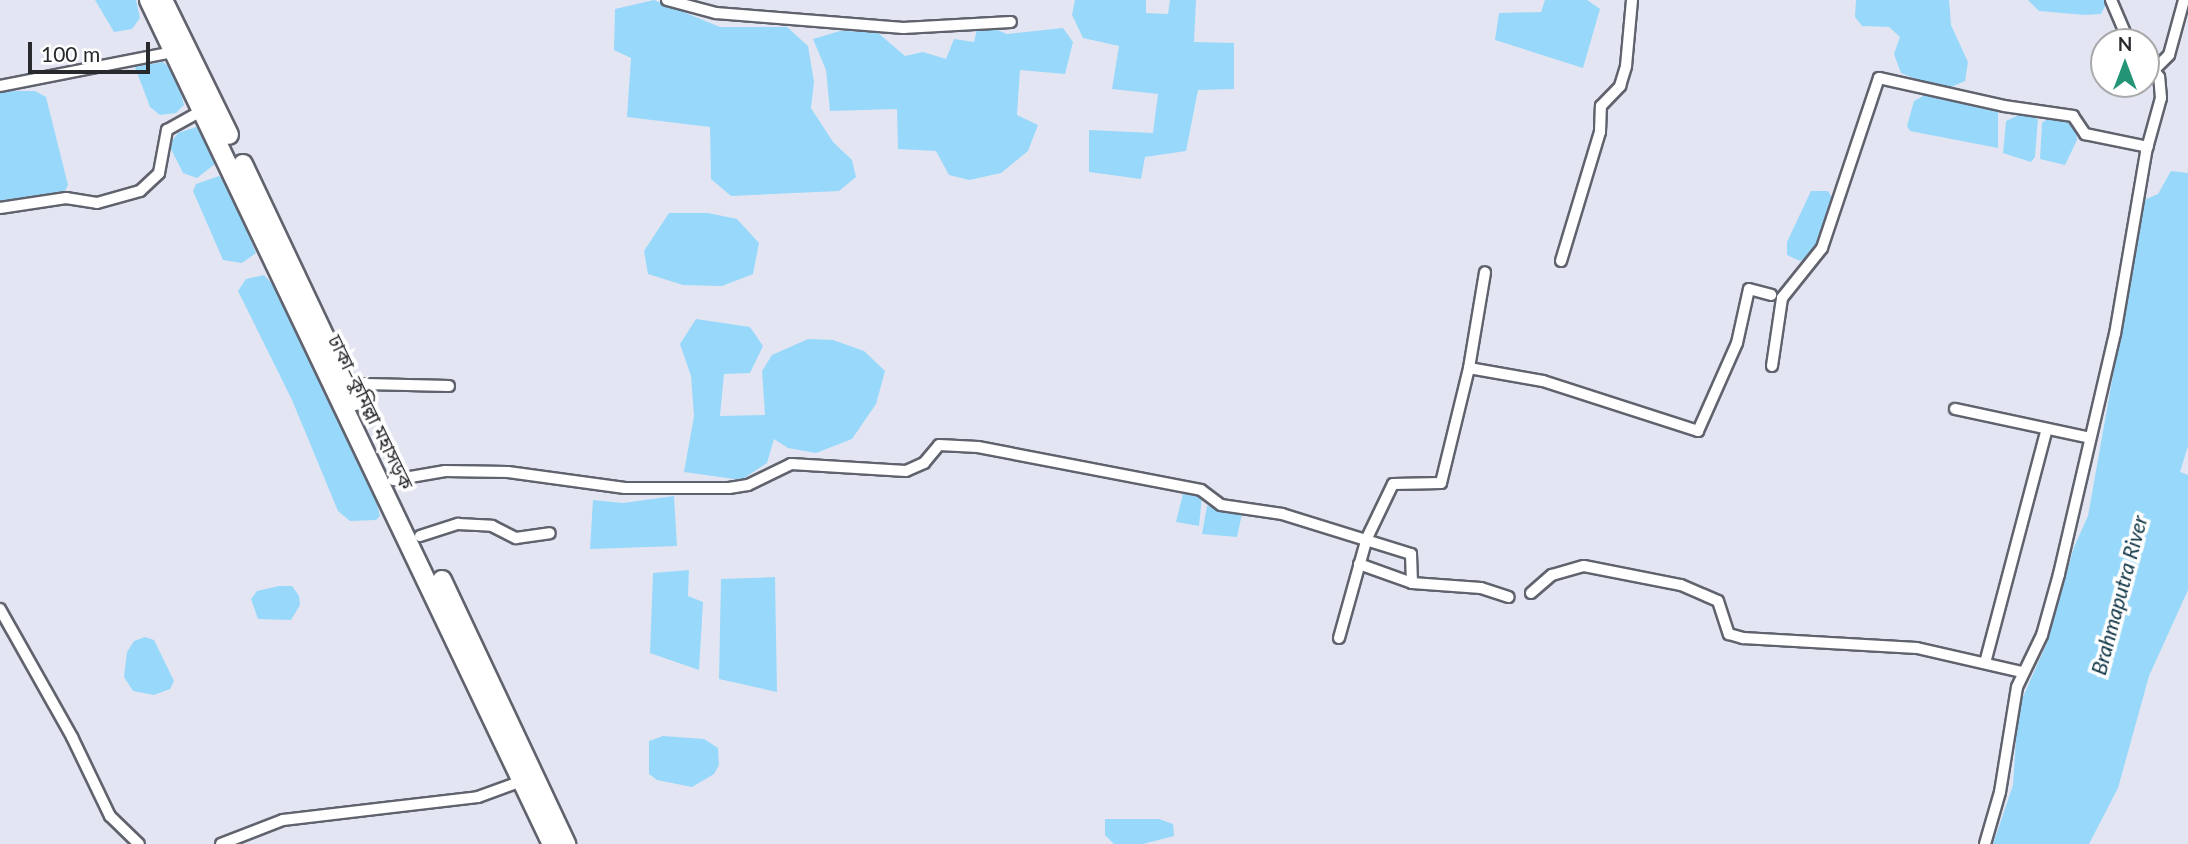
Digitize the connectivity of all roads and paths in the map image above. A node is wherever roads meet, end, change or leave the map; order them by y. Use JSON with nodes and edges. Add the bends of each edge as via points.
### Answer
{"nodes":[{"id":1,"x":149,"y":0,"type":"edge"},
{"id":2,"x":163,"y":0,"type":"edge"},
{"id":3,"x":667,"y":0,"type":"edge"},
{"id":4,"x":1632,"y":0,"type":"edge"},
{"id":5,"x":2111,"y":0,"type":"edge"},
{"id":6,"x":2185,"y":0,"type":"edge"},
{"id":7,"x":1011,"y":22,"type":"dead end"},
{"id":8,"x":2123,"y":28,"type":"edge"},
{"id":9,"x":174,"y":52,"type":"junction"},
{"id":10,"x":2160,"y":64,"type":"edge"},
{"id":11,"x":0,"y":86,"type":"edge"},
{"id":12,"x":2160,"y":93,"type":"edge"},
{"id":13,"x":203,"y":110,"type":"junction"},
{"id":14,"x":2148,"y":147,"type":"junction"},
{"id":15,"x":0,"y":208,"type":"edge"},
{"id":16,"x":1561,"y":261,"type":"dead end"},
{"id":17,"x":1485,"y":272,"type":"dead end"},
{"id":18,"x":1771,"y":295,"type":"dead end"},
{"id":19,"x":1772,"y":366,"type":"dead end"},
{"id":20,"x":1469,"y":368,"type":"junction"},
{"id":21,"x":449,"y":386,"type":"dead end"},
{"id":22,"x":349,"y":389,"type":"junction"},
{"id":23,"x":1955,"y":409,"type":"dead end"},
{"id":24,"x":2046,"y":432,"type":"junction"},
{"id":25,"x":2090,"y":438,"type":"junction"},
{"id":26,"x":393,"y":480,"type":"junction"},
{"id":27,"x":550,"y":533,"type":"dead end"},
{"id":28,"x":420,"y":536,"type":"junction"},
{"id":29,"x":1367,"y":538,"type":"junction"},
{"id":30,"x":1359,"y":564,"type":"junction"},
{"id":31,"x":1412,"y":583,"type":"junction"},
{"id":32,"x":1531,"y":593,"type":"dead end"},
{"id":33,"x":1509,"y":597,"type":"dead end"},
{"id":34,"x":0,"y":609,"type":"edge"},
{"id":35,"x":1339,"y":638,"type":"dead end"},
{"id":36,"x":1985,"y":663,"type":"junction"},
{"id":37,"x":2022,"y":672,"type":"junction"},
{"id":38,"x":522,"y":781,"type":"junction"},
{"id":39,"x":139,"y":844,"type":"edge"},
{"id":40,"x":221,"y":844,"type":"edge"},
{"id":41,"x":552,"y":844,"type":"edge"},
{"id":42,"x":566,"y":844,"type":"edge"},
{"id":43,"x":1985,"y":844,"type":"edge"}],
"edges":[{"from":1,"to":9,"type":"highway","name":"ঢাকা–কুমিল্লা মহাসড়ক"},
{"from":2,"to":22,"type":"highway","name":"ঢাকা–কুমিল্লা মহাসড়ক"},
{"from":3,"to":7,"type":"street","via":[[716,13],[902,28]]},
{"from":4,"to":16,"type":"street","via":[[1626,66],[1620,86],[1601,106],[1601,132]]},
{"from":5,"to":8,"type":"street"},
{"from":6,"to":10,"type":"street","via":[[2169,55]]},
{"from":9,"to":11,"type":"street"},
{"from":9,"to":13,"type":"highway","name":"ঢাকা–কুমিল্লা মহাসড়ক"},
{"from":12,"to":14,"type":"street"},
{"from":13,"to":15,"type":"street","via":[[167,130],[159,173],[140,191],[97,203],[66,198]]},
{"from":13,"to":38,"type":"highway","name":"ঢাকা–কুমিল্লা মহাসড়ক"},
{"from":14,"to":19,"type":"street","via":[[2085,134],[2073,116],[2004,107],[1879,78],[1822,248],[1782,298]]},
{"from":14,"to":25,"type":"street","via":[[2115,334]]},
{"from":17,"to":20,"type":"street"},
{"from":18,"to":20,"type":"street","via":[[1749,289],[1737,343],[1698,431],[1543,381]]},
{"from":20,"to":29,"type":"street","via":[[1441,483],[1393,484]]},
{"from":21,"to":22,"type":"street","via":[[366,384]]},
{"from":22,"to":26,"type":"highway","name":"ঢাকা–কুমিল্লা মহাসড়ক"},
{"from":23,"to":24,"type":"street"},
{"from":24,"to":25,"type":"street"},
{"from":24,"to":36,"type":"street"},
{"from":25,"to":37,"type":"street","via":[[2042,635]]},
{"from":26,"to":28,"type":"highway","name":"ঢাকা–কুমিল্লা মহাসড়ক"},
{"from":26,"to":29,"type":"street","via":[[445,471],[508,472],[625,488],[729,488],[748,485],[791,464],[905,471],[925,463],[939,445],[978,447],[1200,490],[1221,505],[1282,514]]},
{"from":27,"to":28,"type":"street","via":[[516,538],[492,526],[458,524]]},
{"from":28,"to":42,"type":"highway","name":"ঢাকা–কুমিল্লা মহাসড়ক"},
{"from":29,"to":30,"type":"street"},
{"from":29,"to":31,"type":"street","via":[[1411,554]]},
{"from":30,"to":31,"type":"street"},
{"from":30,"to":35,"type":"street"},
{"from":31,"to":33,"type":"street","via":[[1481,588]]},
{"from":32,"to":36,"type":"street","via":[[1552,575],[1584,566],[1681,585],[1718,601],[1729,634],[1743,638],[1917,648]]},
{"from":34,"to":39,"type":"street","via":[[113,821]]},
{"from":36,"to":37,"type":"street"},
{"from":37,"to":43,"type":"street","via":[[2008,726],[2000,792]]},
{"from":38,"to":40,"type":"street","via":[[478,797],[283,820]]},
{"from":38,"to":41,"type":"highway","name":"ঢাকা–কুমিল্লা মহাসড়ক"}]}
